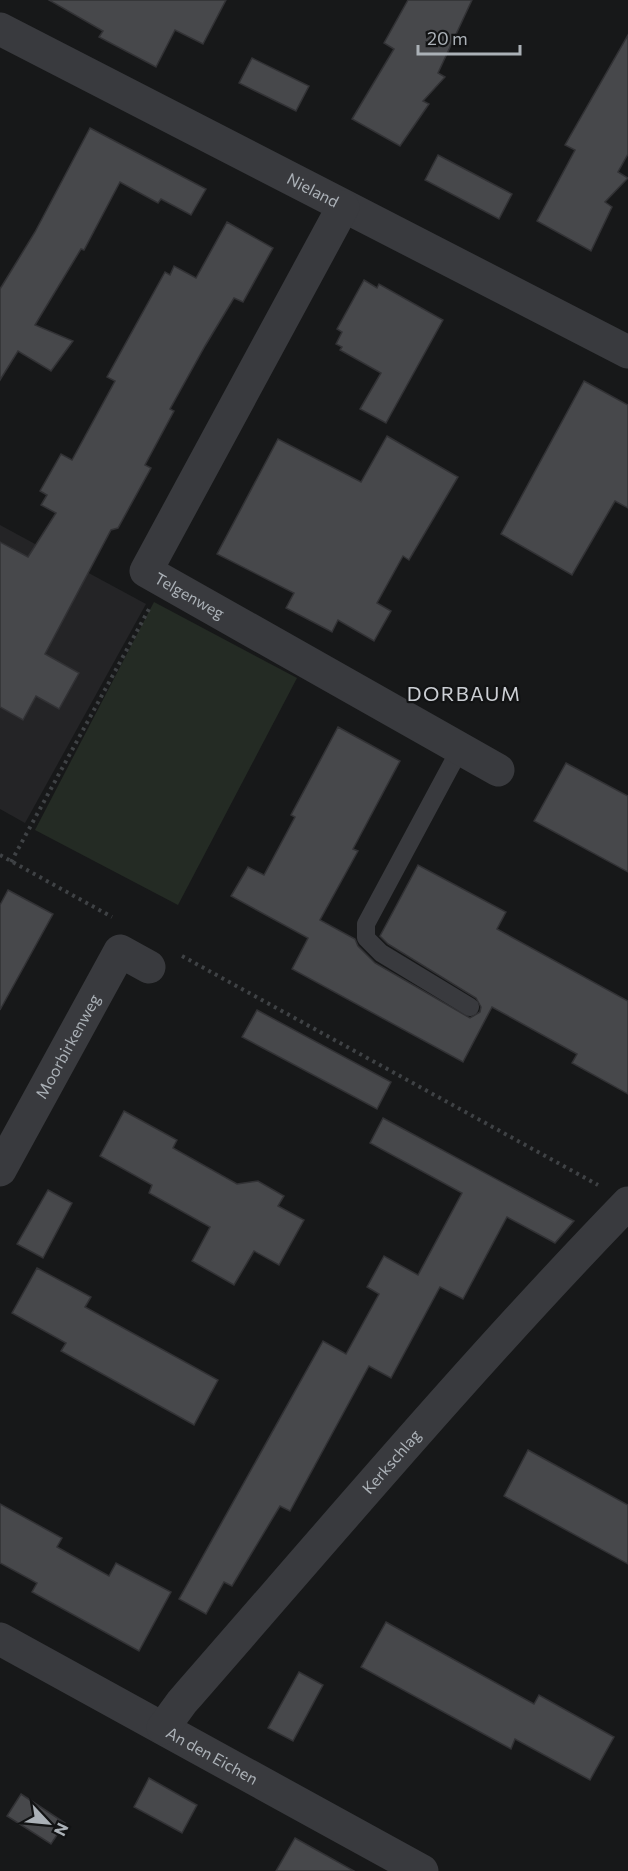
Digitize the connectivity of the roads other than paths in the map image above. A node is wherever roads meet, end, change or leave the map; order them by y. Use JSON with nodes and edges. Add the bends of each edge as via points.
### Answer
{"nodes":[{"id":1,"x":4,"y":41,"type":"edge"},
{"id":2,"x":342,"y":207,"type":"junction"},
{"id":3,"x":628,"y":352,"type":"edge"},
{"id":4,"x":460,"y":749,"type":"junction"},
{"id":5,"x":498,"y":770,"type":"dead end"},
{"id":6,"x":149,"y":967,"type":"dead end"},
{"id":7,"x":470,"y":1007,"type":"dead end"},
{"id":8,"x":0,"y":1170,"type":"edge"},
{"id":9,"x":618,"y":1196,"type":"edge"},
{"id":10,"x":0,"y":1640,"type":"edge"},
{"id":11,"x":163,"y":1728,"type":"junction"},
{"id":12,"x":422,"y":1871,"type":"edge"}],
"edges":[{"from":1,"to":2,"type":"street","name":"Nieland"},
{"from":2,"to":3,"type":"street","name":"Nieland"},
{"from":2,"to":4,"type":"street","name":"Telgenweg","via":[[146,571]]},
{"from":4,"to":5,"type":"street","name":"Telgenweg"},
{"from":4,"to":7,"type":"lane","via":[[366,924],[366,938],[381,953]]},
{"from":6,"to":8,"type":"street","name":"Moorbirkenweg","via":[[120,951]]},
{"from":9,"to":11,"type":"street","name":"Kerkschlag","via":[[561,1272],[393,1457]]},
{"from":10,"to":11,"type":"street","name":"An den Eichen"},
{"from":11,"to":12,"type":"street","name":"An den Eichen"}]}
